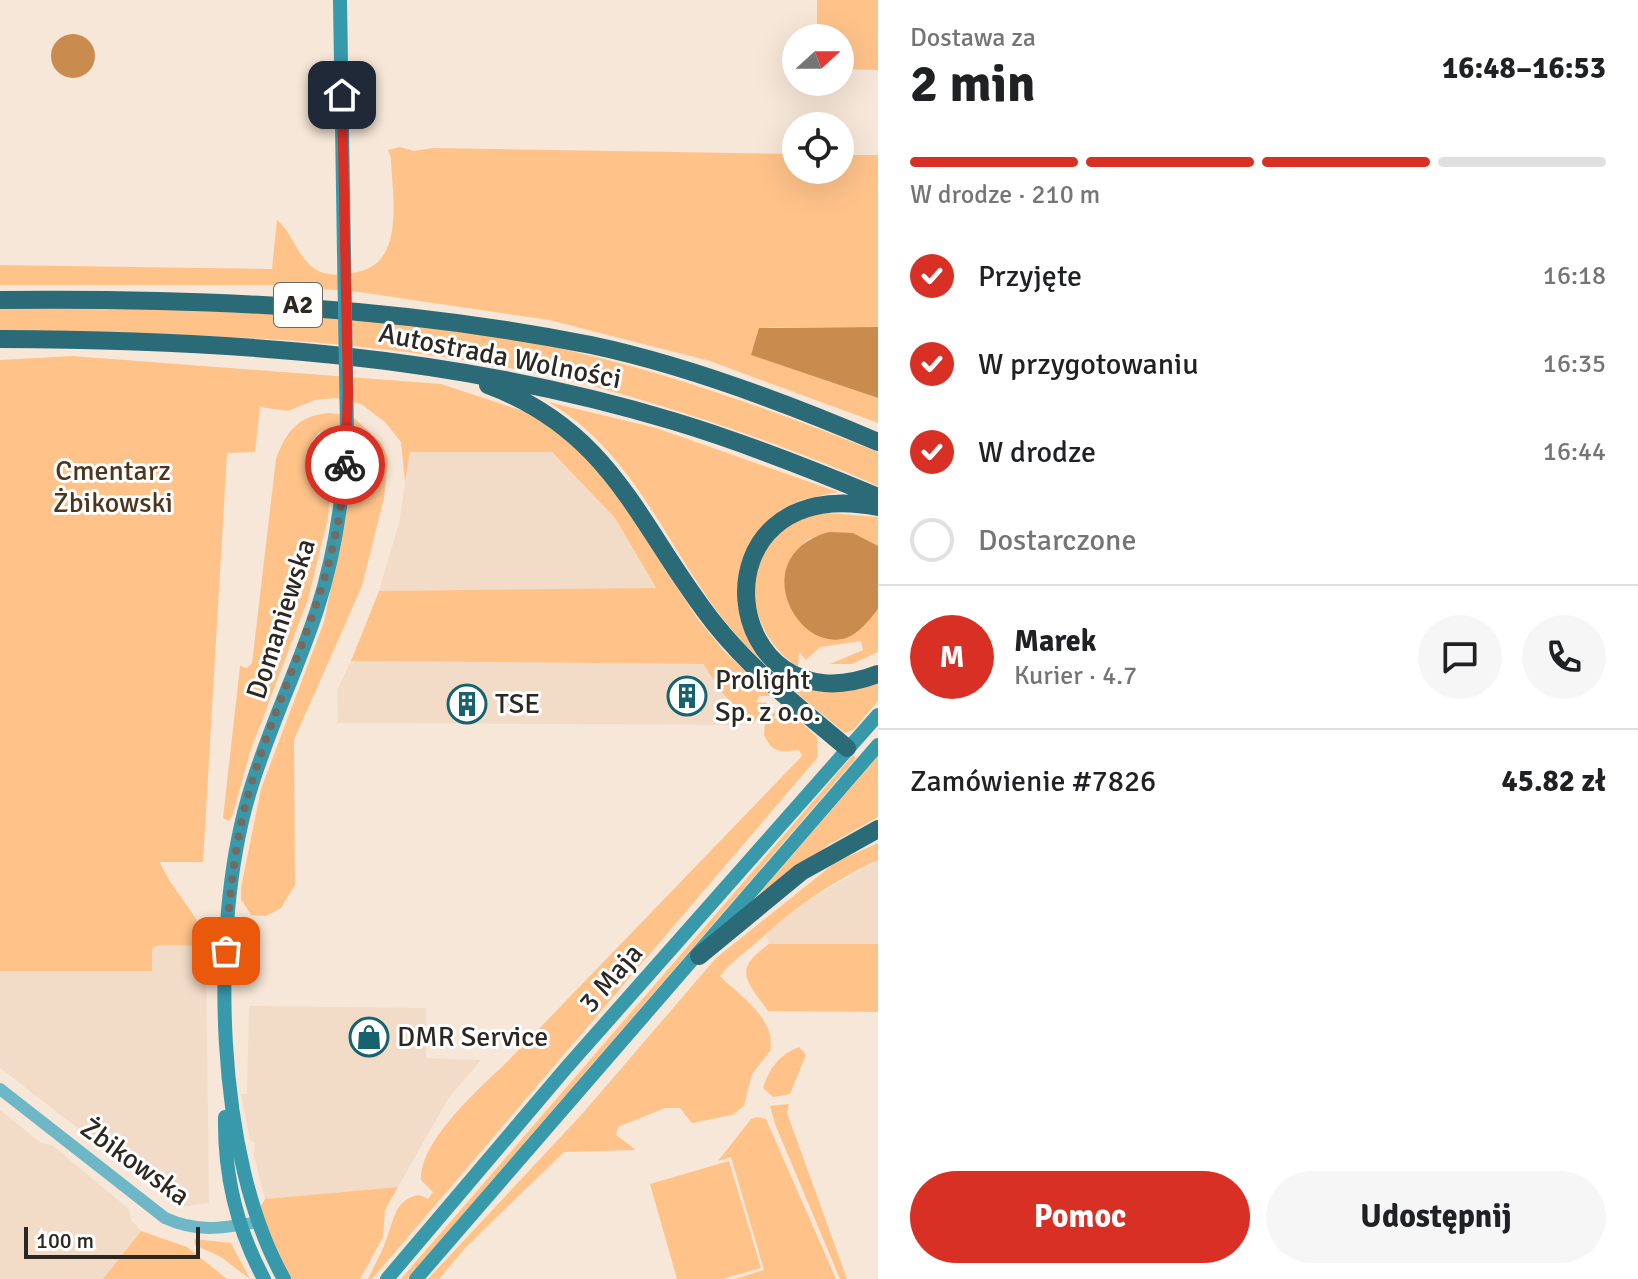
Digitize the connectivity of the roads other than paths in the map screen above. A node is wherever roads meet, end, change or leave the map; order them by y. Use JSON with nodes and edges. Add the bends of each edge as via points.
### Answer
{"nodes":[{"id":1,"x":340,"y":0,"type":"edge"},
{"id":2,"x":0,"y":300,"type":"edge"},
{"id":3,"x":0,"y":339,"type":"edge"},
{"id":4,"x":444,"y":369,"type":"junction"},
{"id":5,"x":878,"y":442,"type":"edge"},
{"id":6,"x":878,"y":497,"type":"edge"},
{"id":7,"x":878,"y":507,"type":"edge"},
{"id":8,"x":878,"y":674,"type":"edge"},
{"id":9,"x":878,"y":715,"type":"edge"},
{"id":10,"x":878,"y":743,"type":"edge"},
{"id":11,"x":847,"y":748,"type":"junction"},
{"id":12,"x":878,"y":829,"type":"edge"},
{"id":13,"x":699,"y":956,"type":"junction"},
{"id":14,"x":0,"y":1089,"type":"edge"},
{"id":15,"x":229,"y":1105,"type":"junction"},
{"id":16,"x":258,"y":1222,"type":"junction"},
{"id":17,"x":239,"y":1225,"type":"junction"},
{"id":18,"x":264,"y":1279,"type":"edge"},
{"id":19,"x":284,"y":1279,"type":"edge"},
{"id":20,"x":387,"y":1279,"type":"edge"},
{"id":21,"x":416,"y":1279,"type":"edge"}],
"edges":[{"from":1,"to":15,"type":"main road","name":"Domaniewska","bridge":true,"via":[[344,480],[329,570],[269,733],[241,831],[226,951]]},
{"from":2,"to":5,"type":"highway","name":"Autostrada Wolności","number":"A2","via":[[306,305],[486,327],[636,357]]},
{"from":3,"to":4,"type":"highway","name":"Autostrada Wolności","number":"A2","via":[[238,346]]},
{"from":4,"to":6,"type":"highway","name":"Autostrada Wolności","number":"A2","via":[[673,421]]},
{"from":4,"to":11,"type":"highway","via":[[536,408],[609,468],[727,638]]},
{"from":7,"to":8,"type":"highway","via":[[835,502],[790,514],[754,553],[745,596],[760,645],[795,675],[834,684]]},
{"from":9,"to":11,"type":"main road","name":"3 Maja"},
{"from":10,"to":11,"type":"main road"},
{"from":10,"to":13,"type":"main road","name":"3 Maja"},
{"from":11,"to":20,"type":"main road","name":"3 Maja"},
{"from":12,"to":13,"type":"highway","via":[[801,872]]},
{"from":13,"to":21,"type":"main road","name":"3 Maja"},
{"from":14,"to":17,"type":"street","name":"Żbikowska","via":[[165,1218],[203,1230]]},
{"from":15,"to":16,"type":"main road","name":"Domaniewska"},
{"from":15,"to":17,"type":"main road","name":"Domaniewska","via":[[225,1148]]},
{"from":16,"to":17,"type":"street","name":"Żbikowska"},
{"from":16,"to":19,"type":"main road","name":"Domaniewska"},
{"from":17,"to":18,"type":"main road","name":"Domaniewska"}]}
